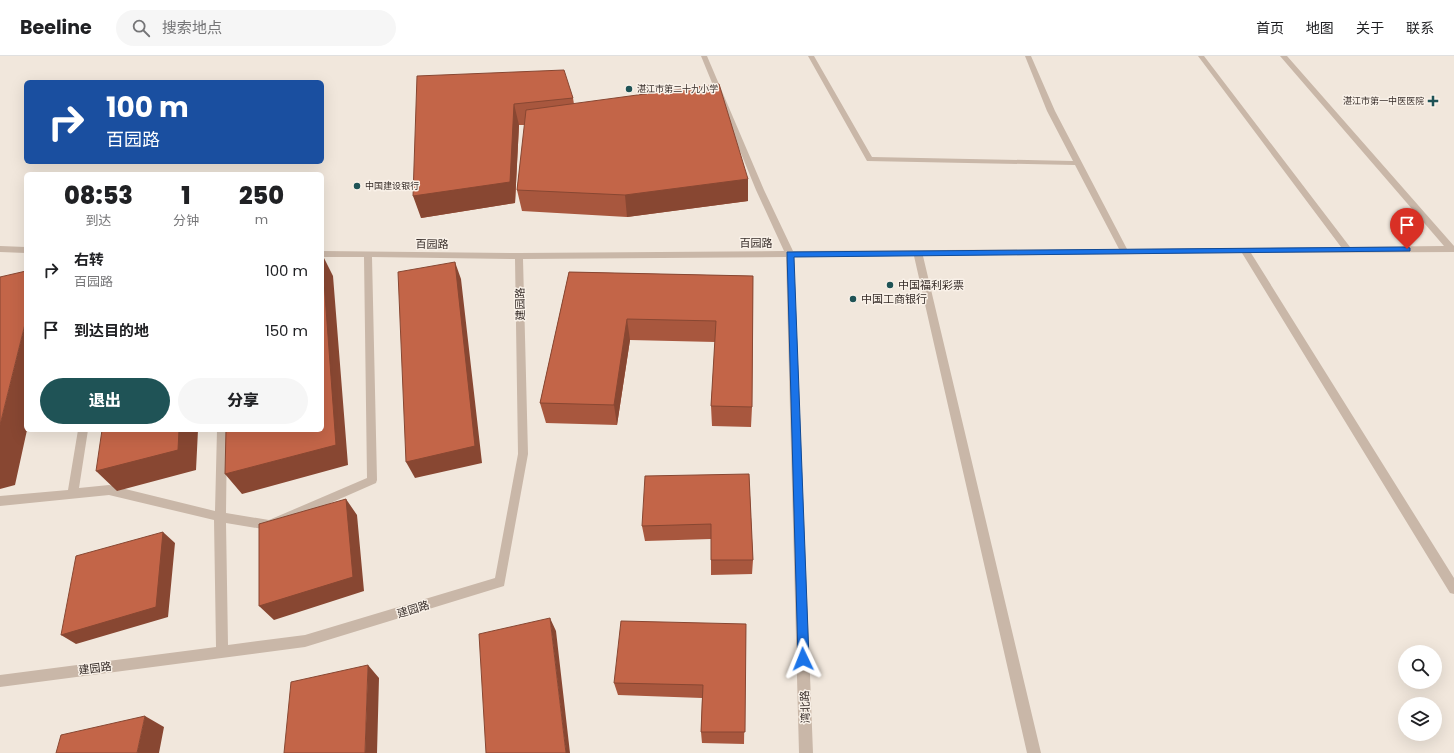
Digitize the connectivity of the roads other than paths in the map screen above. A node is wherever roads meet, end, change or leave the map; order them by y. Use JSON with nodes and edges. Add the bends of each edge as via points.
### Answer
{"nodes":[{"id":1,"x":704,"y":56,"type":"edge"},
{"id":2,"x":811,"y":56,"type":"edge"},
{"id":3,"x":1028,"y":56,"type":"edge"},
{"id":4,"x":1202,"y":56,"type":"edge"},
{"id":5,"x":1282,"y":56,"type":"edge"},
{"id":6,"x":1078,"y":163,"type":"junction"},
{"id":7,"x":0,"y":249,"type":"edge"},
{"id":8,"x":1453,"y":249,"type":"edge"},
{"id":9,"x":24,"y":250,"type":"edge"},
{"id":10,"x":1348,"y":250,"type":"junction"},
{"id":11,"x":1124,"y":251,"type":"junction"},
{"id":12,"x":1245,"y":251,"type":"junction"},
{"id":13,"x":918,"y":253,"type":"junction"},
{"id":14,"x":324,"y":254,"type":"edge"},
{"id":15,"x":368,"y":254,"type":"junction"},
{"id":16,"x":790,"y":254,"type":"junction"},
{"id":17,"x":519,"y":256,"type":"junction"},
{"id":18,"x":83,"y":432,"type":"edge"},
{"id":19,"x":222,"y":432,"type":"edge"},
{"id":20,"x":73,"y":493,"type":"junction"},
{"id":21,"x":0,"y":501,"type":"edge"},
{"id":22,"x":220,"y":517,"type":"junction"},
{"id":23,"x":1454,"y":589,"type":"edge"},
{"id":24,"x":222,"y":652,"type":"junction"},
{"id":25,"x":0,"y":681,"type":"edge"},
{"id":26,"x":806,"y":753,"type":"edge"},
{"id":27,"x":1034,"y":753,"type":"edge"}],
"edges":[{"from":1,"to":16,"type":"street","via":[[760,190]]},
{"from":2,"to":6,"type":"street","via":[[870,159]]},
{"from":3,"to":6,"type":"street","via":[[1051,111]]},
{"from":4,"to":10,"type":"street"},
{"from":5,"to":8,"type":"street"},
{"from":6,"to":11,"type":"street"},
{"from":7,"to":9,"type":"street"},
{"from":8,"to":10,"type":"street","name":"百园路"},
{"from":10,"to":12,"type":"street","name":"百园路"},
{"from":11,"to":12,"type":"street","name":"百园路"},
{"from":11,"to":13,"type":"street","name":"百园路"},
{"from":12,"to":23,"type":"street"},
{"from":13,"to":16,"type":"street","name":"百园路"},
{"from":13,"to":27,"type":"street"},
{"from":14,"to":15,"type":"street","name":"百园路"},
{"from":15,"to":17,"type":"street","name":"百园路"},
{"from":15,"to":22,"type":"street","via":[[372,480],[268,525]]},
{"from":16,"to":17,"type":"street","name":"百园路"},
{"from":16,"to":26,"type":"street","name":"湾北路"},
{"from":17,"to":24,"type":"street","name":"建园路","via":[[523,454],[500,582],[305,641]]},
{"from":18,"to":20,"type":"street"},
{"from":19,"to":22,"type":"street"},
{"from":20,"to":21,"type":"street"},
{"from":20,"to":22,"type":"street","via":[[109,490]]},
{"from":22,"to":24,"type":"street"},
{"from":24,"to":25,"type":"street","name":"建园路"}]}
